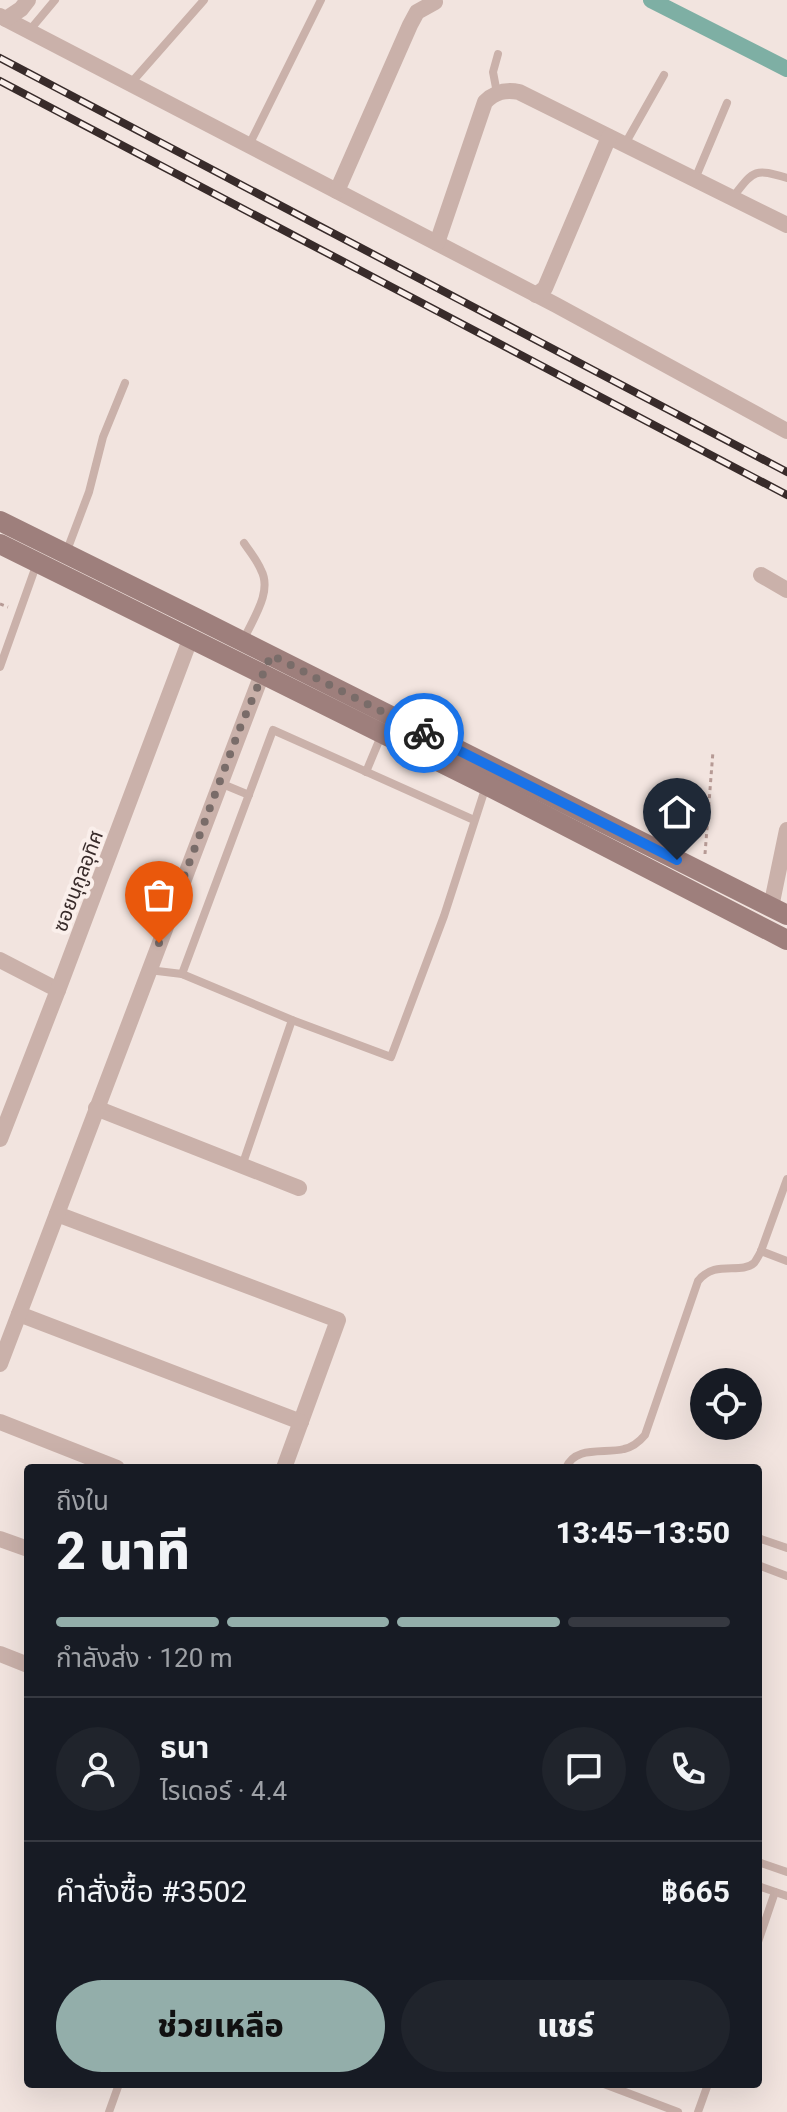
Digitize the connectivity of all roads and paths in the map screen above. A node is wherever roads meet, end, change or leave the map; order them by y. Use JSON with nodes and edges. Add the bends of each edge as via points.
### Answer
{"nodes":[{"id":1,"x":28,"y":0,"type":"edge"},
{"id":2,"x":55,"y":0,"type":"edge"},
{"id":3,"x":204,"y":0,"type":"edge"},
{"id":4,"x":321,"y":0,"type":"edge"},
{"id":5,"x":435,"y":2,"type":"dead end"},
{"id":6,"x":3,"y":18,"type":"edge"},
{"id":7,"x":29,"y":31,"type":"junction"},
{"id":8,"x":498,"y":54,"type":"dead end"},
{"id":9,"x":664,"y":75,"type":"dead end"},
{"id":10,"x":131,"y":84,"type":"junction"},
{"id":11,"x":497,"y":93,"type":"junction"},
{"id":12,"x":727,"y":103,"type":"dead end"},
{"id":13,"x":609,"y":137,"type":"junction"},
{"id":14,"x":625,"y":144,"type":"junction"},
{"id":15,"x":249,"y":145,"type":"junction"},
{"id":16,"x":787,"y":178,"type":"edge"},
{"id":17,"x":695,"y":179,"type":"junction"},
{"id":18,"x":337,"y":191,"type":"junction"},
{"id":19,"x":732,"y":198,"type":"junction"},
{"id":20,"x":787,"y":225,"type":"edge"},
{"id":21,"x":437,"y":243,"type":"junction"},
{"id":22,"x":536,"y":295,"type":"junction"},
{"id":23,"x":125,"y":383,"type":"dead end"},
{"id":24,"x":787,"y":431,"type":"edge"},
{"id":25,"x":0,"y":521,"type":"edge"},
{"id":26,"x":244,"y":543,"type":"dead end"},
{"id":27,"x":0,"y":544,"type":"edge"},
{"id":28,"x":66,"y":553,"type":"junction"},
{"id":29,"x":37,"y":562,"type":"junction"},
{"id":30,"x":761,"y":575,"type":"dead end"},
{"id":31,"x":787,"y":590,"type":"edge"},
{"id":32,"x":191,"y":637,"type":"junction"},
{"id":33,"x":243,"y":641,"type":"junction"},
{"id":34,"x":266,"y":664,"type":"junction"},
{"id":35,"x":0,"y":667,"type":"edge"},
{"id":36,"x":383,"y":733,"type":"junction"},
{"id":37,"x":713,"y":751,"type":"dead end"},
{"id":38,"x":366,"y":772,"type":"junction"},
{"id":39,"x":219,"y":783,"type":"junction"},
{"id":40,"x":486,"y":785,"type":"junction"},
{"id":41,"x":249,"y":795,"type":"junction"},
{"id":42,"x":474,"y":820,"type":"junction"},
{"id":43,"x":787,"y":830,"type":"edge"},
{"id":44,"x":704,"y":874,"type":"junction"},
{"id":45,"x":779,"y":911,"type":"edge"},
{"id":46,"x":787,"y":940,"type":"edge"},
{"id":47,"x":0,"y":960,"type":"edge"},
{"id":48,"x":148,"y":970,"type":"junction"},
{"id":49,"x":182,"y":974,"type":"junction"},
{"id":50,"x":58,"y":990,"type":"junction"},
{"id":51,"x":292,"y":1020,"type":"junction"},
{"id":52,"x":96,"y":1108,"type":"junction"},
{"id":53,"x":4,"y":1112,"type":"edge"},
{"id":54,"x":0,"y":1139,"type":"edge"},
{"id":55,"x":242,"y":1166,"type":"junction"},
{"id":56,"x":787,"y":1179,"type":"edge"},
{"id":57,"x":299,"y":1188,"type":"dead end"},
{"id":58,"x":57,"y":1214,"type":"junction"},
{"id":59,"x":761,"y":1251,"type":"junction"},
{"id":60,"x":787,"y":1261,"type":"edge"},
{"id":61,"x":19,"y":1314,"type":"junction"},
{"id":62,"x":0,"y":1364,"type":"edge"},
{"id":63,"x":0,"y":1422,"type":"edge"},
{"id":64,"x":301,"y":1422,"type":"junction"},
{"id":65,"x":107,"y":1464,"type":"edge"},
{"id":66,"x":285,"y":1464,"type":"edge"},
{"id":67,"x":568,"y":1464,"type":"edge"},
{"id":68,"x":0,"y":1539,"type":"edge"},
{"id":69,"x":762,"y":1539,"type":"edge"},
{"id":70,"x":24,"y":1548,"type":"edge"},
{"id":71,"x":787,"y":1548,"type":"edge"},
{"id":72,"x":762,"y":1567,"type":"edge"},
{"id":73,"x":787,"y":1576,"type":"edge"},
{"id":74,"x":0,"y":1654,"type":"edge"},
{"id":75,"x":24,"y":1663,"type":"edge"},
{"id":76,"x":762,"y":1863,"type":"edge"},
{"id":77,"x":787,"y":1872,"type":"edge"},
{"id":78,"x":762,"y":1887,"type":"edge"},
{"id":79,"x":775,"y":1892,"type":"junction"},
{"id":80,"x":787,"y":1896,"type":"edge"},
{"id":81,"x":762,"y":1930,"type":"edge"},
{"id":82,"x":118,"y":2088,"type":"edge"},
{"id":83,"x":615,"y":2088,"type":"edge"},
{"id":84,"x":707,"y":2088,"type":"edge"},
{"id":85,"x":109,"y":2112,"type":"edge"},
{"id":86,"x":678,"y":2112,"type":"edge"},
{"id":87,"x":698,"y":2112,"type":"edge"}],
"edges":[{"from":1,"to":6,"type":"street"},
{"from":2,"to":7,"type":"lane"},
{"from":3,"to":10,"type":"lane"},
{"from":4,"to":15,"type":"lane"},
{"from":5,"to":18,"type":"street","via":[[417,12],[410,25]]},
{"from":6,"to":7,"type":"street"},
{"from":7,"to":10,"type":"street"},
{"from":8,"to":11,"type":"lane","via":[[493,72]]},
{"from":9,"to":14,"type":"lane"},
{"from":10,"to":15,"type":"street"},
{"from":11,"to":13,"type":"street","via":[[519,92]]},
{"from":11,"to":21,"type":"street","via":[[485,102]]},
{"from":12,"to":17,"type":"lane"},
{"from":13,"to":14,"type":"street"},
{"from":13,"to":22,"type":"street","via":[[545,288]]},
{"from":14,"to":17,"type":"street"},
{"from":15,"to":18,"type":"street"},
{"from":16,"to":19,"type":"lane","via":[[756,173]]},
{"from":17,"to":19,"type":"street"},
{"from":18,"to":21,"type":"street"},
{"from":19,"to":20,"type":"street"},
{"from":21,"to":22,"type":"street"},
{"from":22,"to":24,"type":"street"},
{"from":23,"to":28,"type":"lane"},
{"from":25,"to":28,"type":"main road"},
{"from":26,"to":33,"type":"lane","via":[[263,571],[265,584]]},
{"from":27,"to":29,"type":"main road"},
{"from":28,"to":33,"type":"main road"},
{"from":29,"to":32,"type":"main road"},
{"from":29,"to":35,"type":"lane"},
{"from":30,"to":31,"type":"street"},
{"from":32,"to":34,"type":"main road"},
{"from":32,"to":50,"type":"street","name":"ซอยนุกูลอุทิศ"},
{"from":33,"to":34,"type":"main road"},
{"from":34,"to":36,"type":"main road"},
{"from":34,"to":39,"type":"street"},
{"from":34,"to":44,"type":"main road"},
{"from":36,"to":38,"type":"lane"},
{"from":36,"to":40,"type":"main road"},
{"from":37,"to":44,"type":"path"},
{"from":38,"to":41,"type":"lane","via":[[273,730]]},
{"from":38,"to":42,"type":"lane"},
{"from":39,"to":41,"type":"lane"},
{"from":39,"to":48,"type":"street"},
{"from":40,"to":42,"type":"lane"},
{"from":40,"to":46,"type":"main road"},
{"from":41,"to":49,"type":"lane"},
{"from":42,"to":51,"type":"lane","via":[[391,1057]]},
{"from":43,"to":45,"type":"street"},
{"from":44,"to":45,"type":"main road"},
{"from":47,"to":50,"type":"street"},
{"from":48,"to":49,"type":"lane"},
{"from":48,"to":52,"type":"street"},
{"from":49,"to":51,"type":"lane"},
{"from":50,"to":53,"type":"street","name":"ซอยนุกูลอุทิศ"},
{"from":51,"to":55,"type":"lane"},
{"from":52,"to":55,"type":"street"},
{"from":52,"to":58,"type":"street"},
{"from":53,"to":54,"type":"street","name":"ซอยนุกูลอุทิศ"},
{"from":55,"to":57,"type":"street"},
{"from":56,"to":59,"type":"lane"},
{"from":58,"to":61,"type":"street"},
{"from":58,"to":64,"type":"street","via":[[338,1320]]},
{"from":59,"to":60,"type":"lane"},
{"from":59,"to":67,"type":"lane","via":[[755,1263],[713,1270],[698,1281],[638,1443],[589,1452]]},
{"from":61,"to":62,"type":"street"},
{"from":61,"to":64,"type":"street"},
{"from":63,"to":65,"type":"street"},
{"from":64,"to":66,"type":"street"},
{"from":68,"to":70,"type":"street"},
{"from":69,"to":71,"type":"lane"},
{"from":72,"to":73,"type":"lane"},
{"from":74,"to":75,"type":"street"},
{"from":76,"to":77,"type":"lane"},
{"from":78,"to":79,"type":"lane"},
{"from":79,"to":80,"type":"lane"},
{"from":79,"to":81,"type":"lane"},
{"from":82,"to":85,"type":"lane"},
{"from":83,"to":86,"type":"lane"},
{"from":84,"to":87,"type":"lane"}]}
